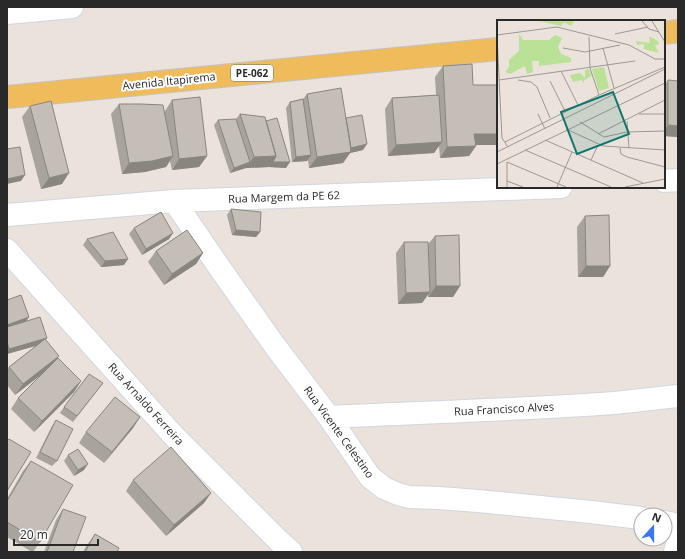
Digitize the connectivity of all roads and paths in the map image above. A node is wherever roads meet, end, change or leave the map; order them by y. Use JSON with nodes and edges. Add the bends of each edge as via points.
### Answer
{"nodes":[{"id":1,"x":60,"y":8,"type":"edge"},
{"id":2,"x":7,"y":13,"type":"edge"},
{"id":3,"x":678,"y":32,"type":"edge"},
{"id":4,"x":665,"y":33,"type":"edge"},
{"id":5,"x":497,"y":49,"type":"edge"},
{"id":6,"x":7,"y":97,"type":"edge"},
{"id":7,"x":678,"y":180,"type":"edge"},
{"id":8,"x":665,"y":181,"type":"edge"},
{"id":9,"x":533,"y":188,"type":"edge"},
{"id":10,"x":174,"y":201,"type":"junction"},
{"id":11,"x":7,"y":215,"type":"edge"},
{"id":12,"x":7,"y":250,"type":"edge"},
{"id":13,"x":678,"y":396,"type":"edge"},
{"id":14,"x":329,"y":417,"type":"junction"},
{"id":15,"x":633,"y":517,"type":"edge"},
{"id":16,"x":678,"y":541,"type":"edge"},
{"id":17,"x":281,"y":549,"type":"edge"},
{"id":18,"x":675,"y":552,"type":"edge"}],
"edges":[{"from":1,"to":2,"type":"street"},
{"from":3,"to":4,"type":"main road"},
{"from":5,"to":6,"type":"main road","name":"Avenida Itapirema","number":"PE-062"},
{"from":7,"to":8,"type":"street"},
{"from":9,"to":10,"type":"street","name":"Rua Margem da PE 62"},
{"from":10,"to":11,"type":"street","name":"Rua Margem da PE 62"},
{"from":10,"to":14,"type":"street","name":"Rua Vicente Celestino","via":[[275,346]]},
{"from":12,"to":17,"type":"street","name":"Rua Arnaldo Ferreira","via":[[172,434]]},
{"from":13,"to":14,"type":"street","name":"Rua Francisco Alves","via":[[615,403]]},
{"from":14,"to":15,"type":"street","name":"Rua Vicente Celestino","via":[[370,477],[384,488],[398,494]]},
{"from":16,"to":18,"type":"street"}]}
